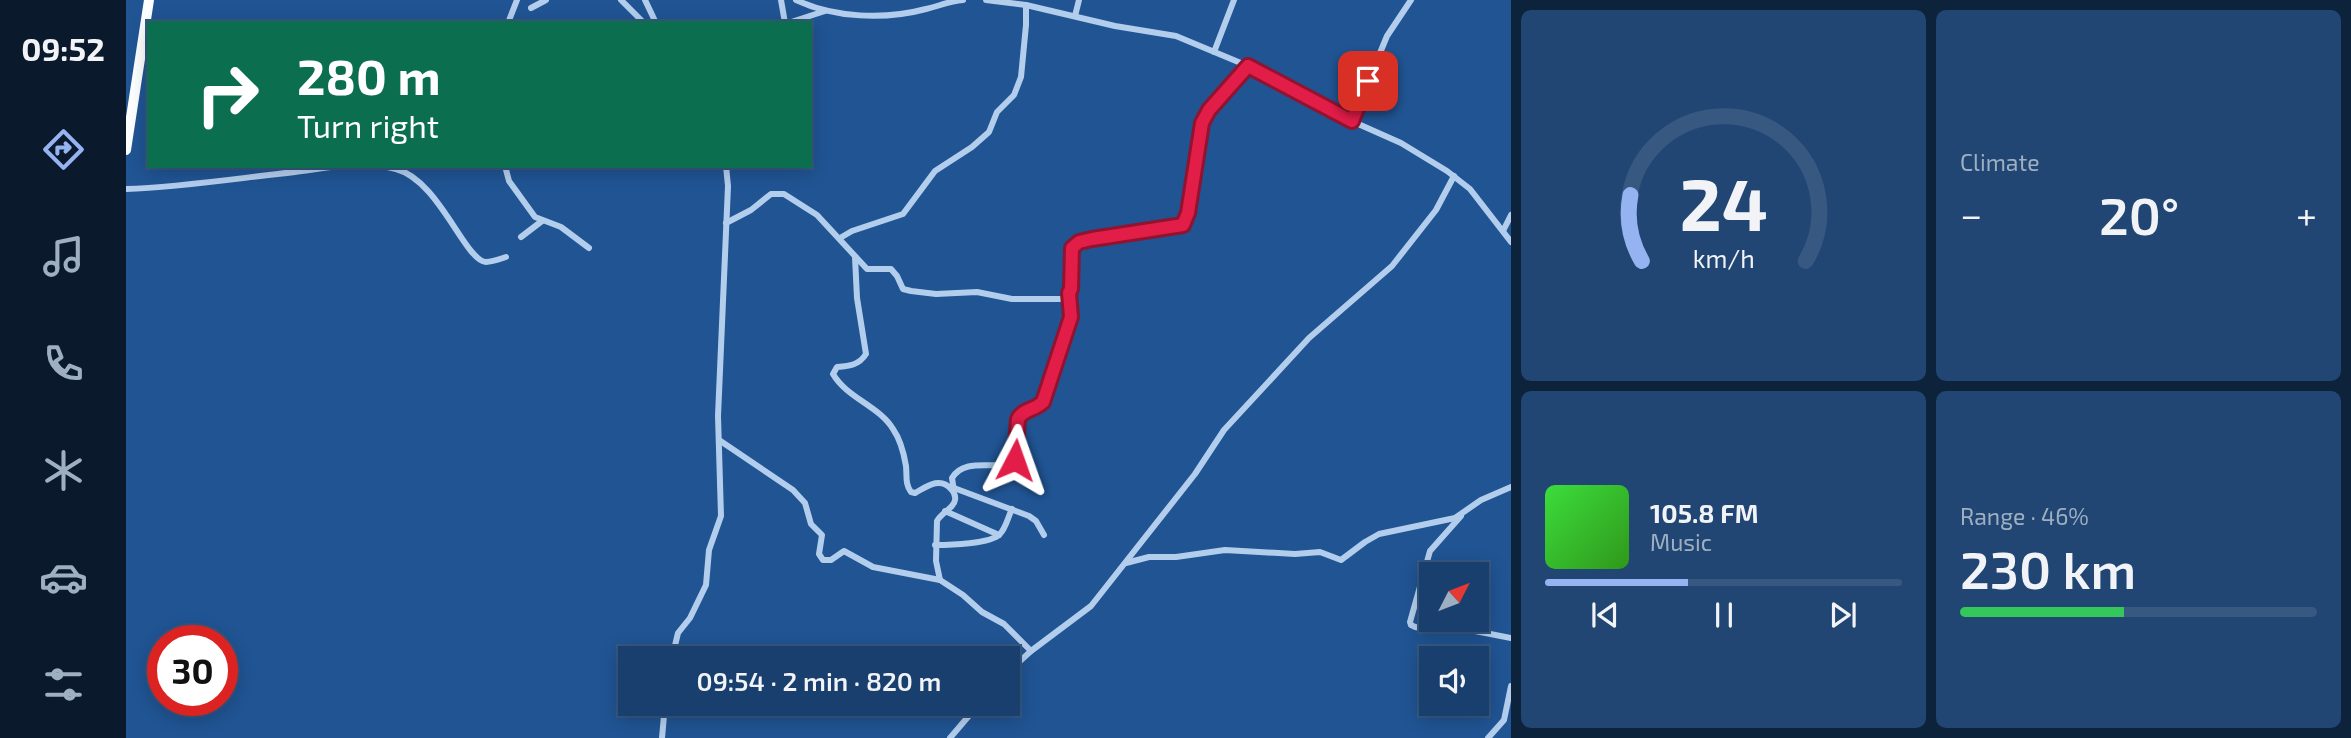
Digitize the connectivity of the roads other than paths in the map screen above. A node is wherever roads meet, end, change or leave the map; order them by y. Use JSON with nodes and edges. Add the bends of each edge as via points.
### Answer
{"nodes":[{"id":1,"x":149,"y":0,"type":"edge"},
{"id":2,"x":517,"y":0,"type":"edge"},
{"id":3,"x":547,"y":0,"type":"edge"},
{"id":4,"x":621,"y":0,"type":"edge"},
{"id":5,"x":645,"y":0,"type":"edge"},
{"id":6,"x":781,"y":0,"type":"edge"},
{"id":7,"x":796,"y":0,"type":"edge"},
{"id":8,"x":963,"y":0,"type":"edge"},
{"id":9,"x":986,"y":0,"type":"edge"},
{"id":10,"x":1079,"y":0,"type":"edge"},
{"id":11,"x":1234,"y":0,"type":"edge"},
{"id":12,"x":1411,"y":0,"type":"edge"},
{"id":13,"x":1026,"y":5,"type":"junction"},
{"id":14,"x":531,"y":8,"type":"dead end"},
{"id":15,"x":827,"y":10,"type":"junction"},
{"id":16,"x":1075,"y":16,"type":"junction"},
{"id":17,"x":509,"y":21,"type":"edge"},
{"id":18,"x":642,"y":21,"type":"edge"},
{"id":19,"x":655,"y":21,"type":"edge"},
{"id":20,"x":786,"y":21,"type":"edge"},
{"id":21,"x":793,"y":21,"type":"edge"},
{"id":22,"x":1214,"y":52,"type":"junction"},
{"id":23,"x":1248,"y":66,"type":"junction"},
{"id":24,"x":1352,"y":121,"type":"junction"},
{"id":25,"x":128,"y":127,"type":"edge"},
{"id":26,"x":126,"y":150,"type":"edge"},
{"id":27,"x":326,"y":168,"type":"edge"},
{"id":28,"x":393,"y":168,"type":"edge"},
{"id":29,"x":506,"y":168,"type":"edge"},
{"id":30,"x":726,"y":168,"type":"edge"},
{"id":31,"x":1454,"y":176,"type":"junction"},
{"id":32,"x":126,"y":189,"type":"edge"},
{"id":33,"x":1511,"y":215,"type":"edge"},
{"id":34,"x":544,"y":221,"type":"junction"},
{"id":35,"x":726,"y":223,"type":"junction"},
{"id":36,"x":1503,"y":231,"type":"junction"},
{"id":37,"x":521,"y":237,"type":"dead end"},
{"id":38,"x":840,"y":238,"type":"junction"},
{"id":39,"x":1511,"y":242,"type":"edge"},
{"id":40,"x":589,"y":248,"type":"dead end"},
{"id":41,"x":506,"y":257,"type":"dead end"},
{"id":42,"x":855,"y":257,"type":"junction"},
{"id":43,"x":1069,"y":293,"type":"junction"},
{"id":44,"x":719,"y":440,"type":"junction"},
{"id":45,"x":1511,"y":487,"type":"edge"},
{"id":46,"x":954,"y":491,"type":"junction"},
{"id":47,"x":1012,"y":509,"type":"junction"},
{"id":48,"x":945,"y":510,"type":"junction"},
{"id":49,"x":1462,"y":515,"type":"junction"},
{"id":50,"x":999,"y":535,"type":"junction"},
{"id":51,"x":1044,"y":535,"type":"dead end"},
{"id":52,"x":935,"y":545,"type":"junction"},
{"id":53,"x":1427,"y":562,"type":"edge"},
{"id":54,"x":1124,"y":564,"type":"junction"},
{"id":55,"x":940,"y":580,"type":"junction"},
{"id":56,"x":1419,"y":590,"type":"edge"},
{"id":57,"x":1419,"y":629,"type":"edge"},
{"id":58,"x":1480,"y":632,"type":"edge"},
{"id":59,"x":1511,"y":638,"type":"edge"},
{"id":60,"x":675,"y":646,"type":"edge"},
{"id":61,"x":1031,"y":651,"type":"junction"},
{"id":62,"x":1020,"y":661,"type":"edge"},
{"id":63,"x":1511,"y":686,"type":"edge"},
{"id":64,"x":664,"y":716,"type":"edge"},
{"id":65,"x":969,"y":716,"type":"edge"},
{"id":66,"x":662,"y":738,"type":"edge"},
{"id":67,"x":950,"y":738,"type":"edge"},
{"id":68,"x":1488,"y":738,"type":"edge"}],
"edges":[{"from":1,"to":25,"type":"highway"},
{"from":2,"to":17,"type":"street"},
{"from":3,"to":14,"type":"street"},
{"from":4,"to":18,"type":"street"},
{"from":5,"to":19,"type":"street"},
{"from":6,"to":20,"type":"street"},
{"from":7,"to":15,"type":"street"},
{"from":8,"to":15,"type":"street","via":[[884,15]]},
{"from":9,"to":13,"type":"street"},
{"from":10,"to":16,"type":"street"},
{"from":11,"to":22,"type":"street"},
{"from":12,"to":24,"type":"street","via":[[1387,36]]},
{"from":13,"to":16,"type":"street"},
{"from":13,"to":38,"type":"street","via":[[1021,77],[989,132],[935,171],[903,214]]},
{"from":15,"to":21,"type":"street"},
{"from":16,"to":22,"type":"street","via":[[1176,36]]},
{"from":22,"to":23,"type":"street"},
{"from":23,"to":24,"type":"street"},
{"from":23,"to":43,"type":"street","via":[[1202,123],[1185,223],[1079,242],[1070,254]]},
{"from":24,"to":31,"type":"street","via":[[1401,143]]},
{"from":25,"to":26,"type":"highway"},
{"from":27,"to":32,"type":"street"},
{"from":28,"to":41,"type":"street","via":[[421,182],[437,199],[478,260]]},
{"from":29,"to":34,"type":"street","via":[[509,181],[531,212]]},
{"from":30,"to":35,"type":"street"},
{"from":31,"to":36,"type":"street"},
{"from":31,"to":54,"type":"street","via":[[1436,210],[1392,266],[1319,329],[1249,401]]},
{"from":33,"to":36,"type":"street"},
{"from":34,"to":37,"type":"street"},
{"from":34,"to":40,"type":"street","via":[[561,227]]},
{"from":35,"to":38,"type":"street","via":[[777,193],[817,215]]},
{"from":35,"to":44,"type":"street"},
{"from":36,"to":39,"type":"street"},
{"from":38,"to":42,"type":"street"},
{"from":42,"to":43,"type":"street","via":[[871,271],[891,270],[903,289],[911,291],[977,292],[1044,301],[1063,299]]},
{"from":42,"to":46,"type":"street","via":[[866,354],[860,362],[837,367],[833,374],[894,430],[911,492],[937,483]]},
{"from":43,"to":46,"type":"street","via":[[1072,312],[1061,349],[1043,402],[1018,419],[1013,462],[957,471],[952,477]]},
{"from":44,"to":55,"type":"street","via":[[802,498],[811,524],[822,535],[819,554],[823,559],[831,560],[844,551],[873,567]]},
{"from":44,"to":60,"type":"street","via":[[720,524],[709,550],[706,585],[678,633]]},
{"from":45,"to":49,"type":"street","via":[[1481,500]]},
{"from":46,"to":47,"type":"street"},
{"from":46,"to":48,"type":"street","via":[[955,502]]},
{"from":47,"to":50,"type":"street"},
{"from":47,"to":51,"type":"street","via":[[1034,520]]},
{"from":48,"to":50,"type":"street"},
{"from":48,"to":52,"type":"street","via":[[937,521]]},
{"from":49,"to":53,"type":"street","via":[[1430,551]]},
{"from":49,"to":54,"type":"street","via":[[1379,534],[1341,560],[1320,552],[1225,550],[1149,557]]},
{"from":50,"to":52,"type":"street","via":[[961,545]]},
{"from":52,"to":55,"type":"street"},
{"from":54,"to":61,"type":"street","via":[[1091,606]]},
{"from":55,"to":61,"type":"street","via":[[1004,624]]},
{"from":56,"to":57,"type":"street","via":[[1410,622]]},
{"from":58,"to":59,"type":"street"},
{"from":61,"to":62,"type":"street"},
{"from":63,"to":68,"type":"street","via":[[1504,720]]},
{"from":64,"to":66,"type":"street"},
{"from":65,"to":67,"type":"street"}]}
